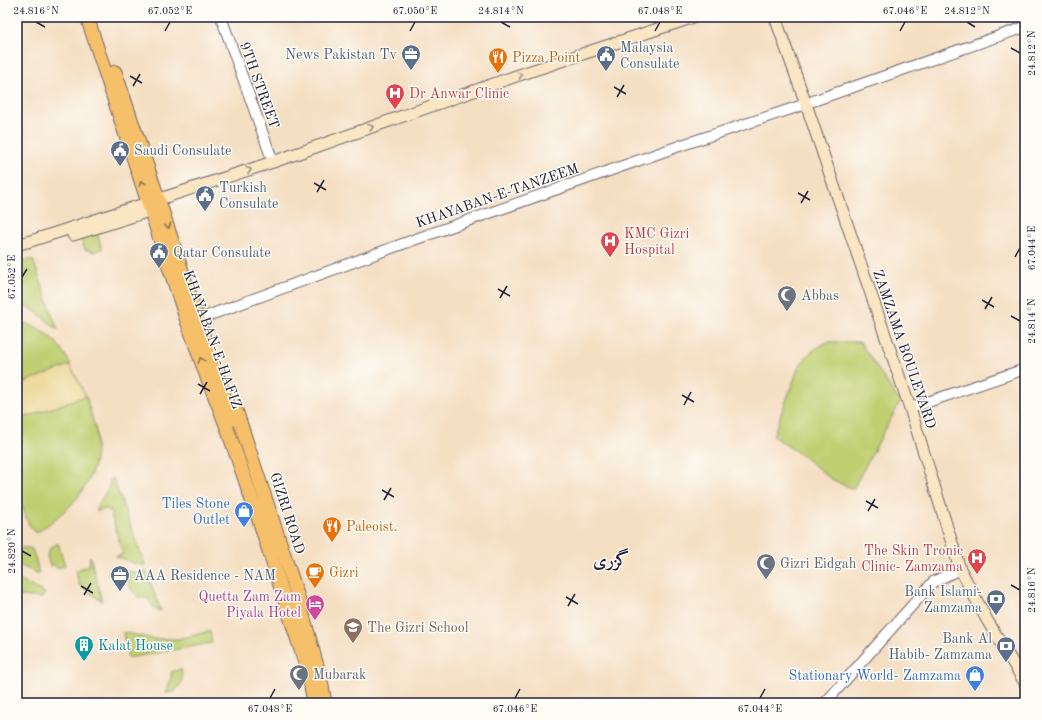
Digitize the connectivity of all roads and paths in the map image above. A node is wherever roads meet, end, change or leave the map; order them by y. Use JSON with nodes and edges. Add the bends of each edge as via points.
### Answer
{"nodes":[{"id":1,"x":87,"y":17,"type":"edge"},
{"id":2,"x":96,"y":17,"type":"edge"},
{"id":3,"x":221,"y":17,"type":"edge"},
{"id":4,"x":694,"y":17,"type":"edge"},
{"id":5,"x":775,"y":17,"type":"edge"},
{"id":6,"x":782,"y":17,"type":"edge"},
{"id":7,"x":1025,"y":27,"type":"edge"},
{"id":8,"x":809,"y":103,"type":"junction"},
{"id":9,"x":273,"y":162,"type":"junction"},
{"id":10,"x":155,"y":205,"type":"junction"},
{"id":11,"x":17,"y":245,"type":"edge"},
{"id":12,"x":17,"y":253,"type":"edge"},
{"id":13,"x":198,"y":319,"type":"junction"},
{"id":14,"x":204,"y":338,"type":"junction"},
{"id":15,"x":1025,"y":369,"type":"edge"},
{"id":16,"x":207,"y":378,"type":"junction"},
{"id":17,"x":914,"y":407,"type":"junction"},
{"id":18,"x":229,"y":421,"type":"junction"},
{"id":19,"x":960,"y":569,"type":"junction"},
{"id":20,"x":1025,"y":671,"type":"edge"},
{"id":21,"x":1025,"y":683,"type":"edge"},
{"id":22,"x":307,"y":703,"type":"edge"},
{"id":23,"x":314,"y":703,"type":"edge"},
{"id":24,"x":321,"y":703,"type":"edge"},
{"id":25,"x":325,"y":703,"type":"edge"},
{"id":26,"x":825,"y":703,"type":"edge"}],
"edges":[{"from":10,"to":1,"type":"main road","name":"KHAYABAN-E-HAFIZ","one_way":true},
{"from":2,"to":10,"type":"main road"},
{"from":3,"to":9,"type":"street","name":"9TH STREET"},
{"from":9,"to":4,"type":"main road","one_way":true},
{"from":5,"to":8,"type":"main road","name":"ZAMZAMA BOULEVARD"},
{"from":6,"to":8,"type":"main road","name":"ZAMZAMA BOULEVARD"},
{"from":7,"to":8,"type":"street","name":"KHAYABAN-E-TANZEEM"},
{"from":8,"to":13,"type":"street","name":"KHAYABAN-E-TANZEEM","via":[[416,238]]},
{"from":8,"to":17,"type":"main road","name":"ZAMZAMA BOULEVARD"},
{"from":10,"to":9,"type":"main road","one_way":true},
{"from":10,"to":11,"type":"main road"},
{"from":10,"to":12,"type":"main road"},
{"from":10,"to":13,"type":"main road","one_way":true},
{"from":16,"to":10,"type":"main road","name":"KHAYABAN-E-HAFIZ","one_way":true},
{"from":13,"to":14,"type":"main road"},
{"from":14,"to":18,"type":"main road"},
{"from":14,"to":25,"type":"main road","name":"GIZRI ROAD","via":[[226,381],[273,520],[298,597]]},
{"from":15,"to":17,"type":"street"},
{"from":16,"to":18,"type":"main road","name":"KHAYABAN-E-HAFIZ"},
{"from":16,"to":22,"type":"main road","via":[[293,637]]},
{"from":17,"to":19,"type":"main road","name":"ZAMZAMA BOULEVARD"},
{"from":17,"to":20,"type":"main road","name":"ZAMZAMA BOULEVARD","via":[[968,573]]},
{"from":18,"to":23,"type":"main road","via":[[306,667]]},
{"from":18,"to":24,"type":"main road","via":[[304,631]]},
{"from":19,"to":21,"type":"main road","name":"ZAMZAMA BOULEVARD"},
{"from":19,"to":26,"type":"street","via":[[933,582]]}]}
